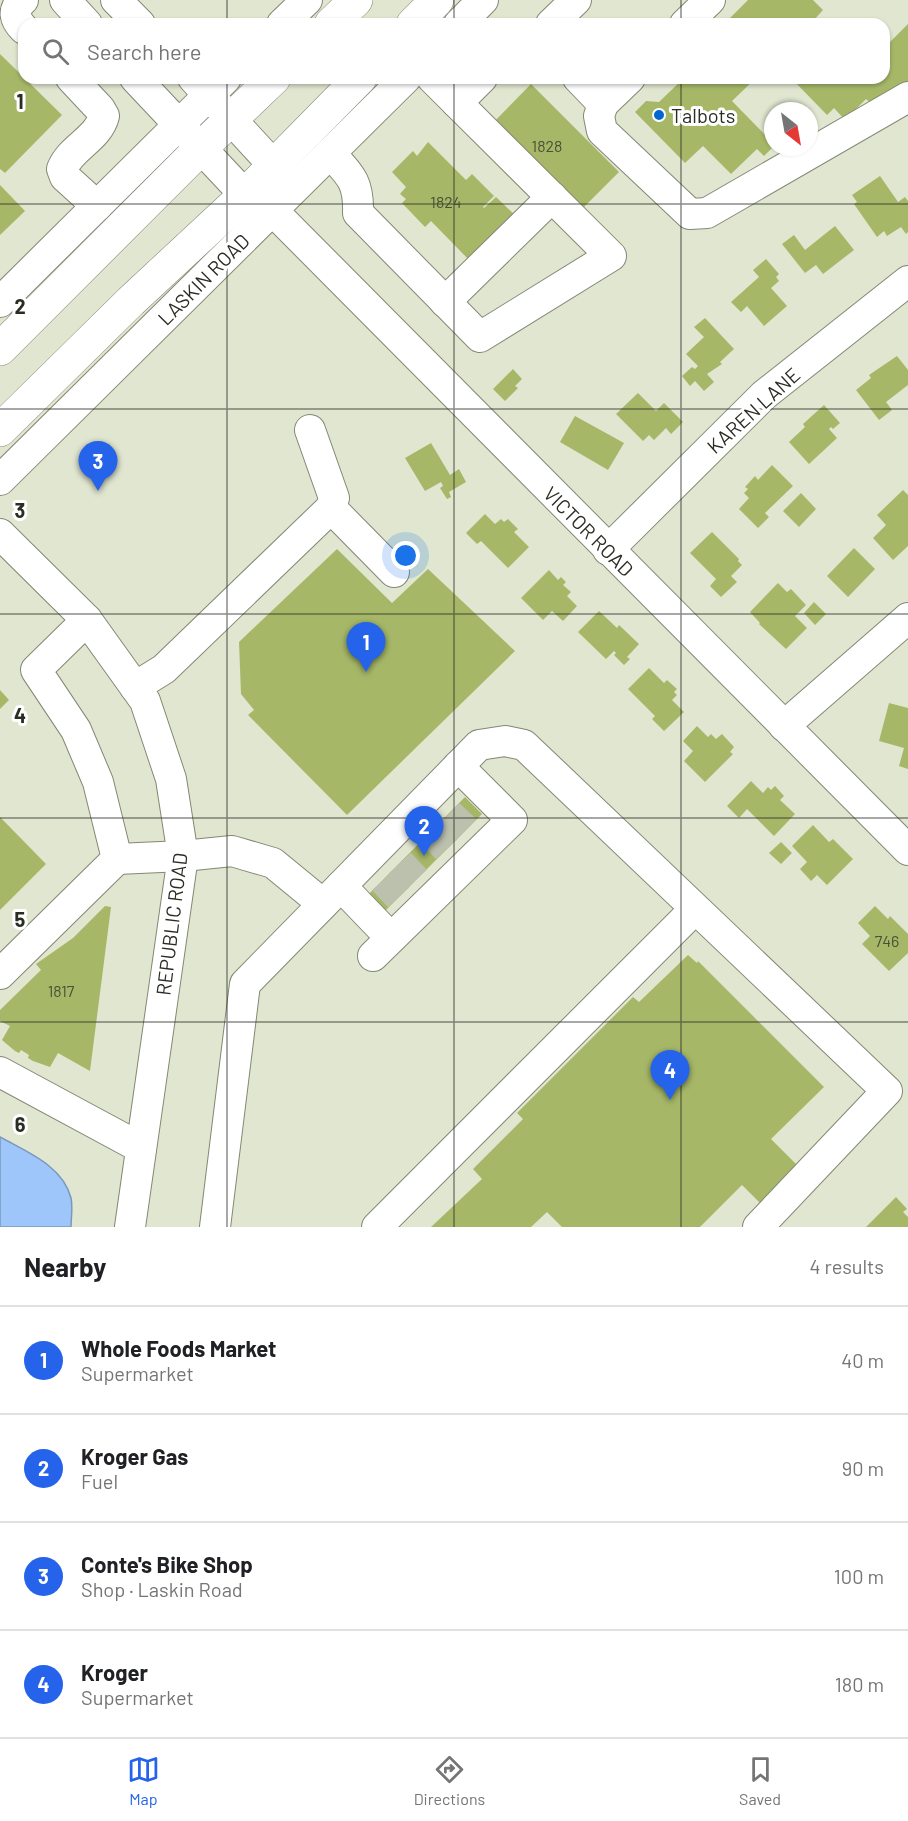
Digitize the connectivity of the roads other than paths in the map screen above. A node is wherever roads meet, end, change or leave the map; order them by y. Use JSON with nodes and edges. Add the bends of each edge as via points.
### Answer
{"nodes":[{"id":1,"x":65,"y":0,"type":"edge"},
{"id":2,"x":116,"y":0,"type":"edge"},
{"id":3,"x":307,"y":0,"type":"edge"},
{"id":4,"x":356,"y":0,"type":"edge"},
{"id":5,"x":437,"y":0,"type":"edge"},
{"id":6,"x":483,"y":0,"type":"edge"},
{"id":7,"x":576,"y":0,"type":"edge"},
{"id":8,"x":710,"y":0,"type":"edge"},
{"id":9,"x":82,"y":18,"type":"edge"},
{"id":10,"x":134,"y":18,"type":"edge"},
{"id":11,"x":288,"y":18,"type":"edge"},
{"id":12,"x":337,"y":18,"type":"edge"},
{"id":13,"x":419,"y":18,"type":"edge"},
{"id":14,"x":465,"y":18,"type":"edge"},
{"id":15,"x":557,"y":18,"type":"edge"},
{"id":16,"x":691,"y":18,"type":"edge"},
{"id":17,"x":76,"y":84,"type":"edge"},
{"id":18,"x":140,"y":84,"type":"edge"},
{"id":19,"x":209,"y":84,"type":"edge"},
{"id":20,"x":211,"y":84,"type":"edge"},
{"id":21,"x":268,"y":84,"type":"edge"},
{"id":22,"x":354,"y":84,"type":"edge"},
{"id":23,"x":400,"y":84,"type":"edge"},
{"id":24,"x":438,"y":84,"type":"edge"},
{"id":25,"x":476,"y":84,"type":"edge"},
{"id":26,"x":584,"y":84,"type":"edge"},
{"id":27,"x":624,"y":84,"type":"edge"},
{"id":28,"x":908,"y":97,"type":"edge"},
{"id":29,"x":457,"y":103,"type":"junction"},
{"id":30,"x":603,"y":104,"type":"junction"},
{"id":31,"x":232,"y":119,"type":"junction"},
{"id":32,"x":178,"y":125,"type":"junction"},
{"id":33,"x":201,"y":148,"type":"junction"},
{"id":34,"x":330,"y":153,"type":"junction"},
{"id":35,"x":274,"y":166,"type":"junction"},
{"id":36,"x":552,"y":197,"type":"junction"},
{"id":37,"x":259,"y":203,"type":"junction"},
{"id":38,"x":97,"y":206,"type":"junction"},
{"id":39,"x":908,"y":281,"type":"edge"},
{"id":40,"x":0,"y":302,"type":"edge"},
{"id":41,"x":445,"y":302,"type":"junction"},
{"id":42,"x":0,"y":349,"type":"edge"},
{"id":43,"x":310,"y":429,"type":"dead end"},
{"id":44,"x":0,"y":430,"type":"edge"},
{"id":45,"x":0,"y":480,"type":"edge"},
{"id":46,"x":330,"y":508,"type":"junction"},
{"id":47,"x":0,"y":534,"type":"edge"},
{"id":48,"x":608,"y":550,"type":"junction"},
{"id":49,"x":393,"y":572,"type":"dead end"},
{"id":50,"x":908,"y":618,"type":"edge"},
{"id":51,"x":87,"y":620,"type":"junction"},
{"id":52,"x":135,"y":687,"type":"junction"},
{"id":53,"x":784,"y":726,"type":"junction"},
{"id":54,"x":458,"y":766,"type":"junction"},
{"id":55,"x":908,"y":850,"type":"edge"},
{"id":56,"x":424,"y":855,"type":"junction"},
{"id":57,"x":183,"y":856,"type":"junction"},
{"id":58,"x":117,"y":859,"type":"junction"},
{"id":59,"x":332,"y":895,"type":"junction"},
{"id":60,"x":695,"y":909,"type":"junction"},
{"id":61,"x":0,"y":974,"type":"edge"},
{"id":62,"x":0,"y":1072,"type":"edge"},
{"id":63,"x":141,"y":1148,"type":"junction"},
{"id":64,"x":130,"y":1227,"type":"edge"},
{"id":65,"x":215,"y":1227,"type":"edge"},
{"id":66,"x":377,"y":1227,"type":"edge"},
{"id":67,"x":758,"y":1227,"type":"edge"}],
"edges":[{"from":1,"to":9,"type":"street"},
{"from":2,"to":10,"type":"street"},
{"from":3,"to":11,"type":"street"},
{"from":4,"to":12,"type":"main road"},
{"from":5,"to":13,"type":"main road"},
{"from":6,"to":14,"type":"street"},
{"from":7,"to":15,"type":"street"},
{"from":8,"to":16,"type":"street"},
{"from":17,"to":38,"type":"street","via":[[104,116],[101,128],[65,161],[62,169],[65,177]]},
{"from":18,"to":32,"type":"street","name":"VICTOR ROAD"},
{"from":19,"to":32,"type":"street"},
{"from":20,"to":31,"type":"street"},
{"from":21,"to":31,"type":"main road"},
{"from":22,"to":35,"type":"main road","name":"LASKIN ROAD"},
{"from":23,"to":34,"type":"street","name":"LASKIN ROAD"},
{"from":24,"to":29,"type":"street"},
{"from":25,"to":29,"type":"street"},
{"from":26,"to":30,"type":"street"},
{"from":27,"to":30,"type":"street"},
{"from":28,"to":30,"type":"street","via":[[707,213],[690,214],[602,131],[599,116]]},
{"from":29,"to":36,"type":"street"},
{"from":31,"to":33,"type":"main road"},
{"from":31,"to":35,"type":"street"},
{"from":32,"to":33,"type":"street","name":"VICTOR ROAD"},
{"from":32,"to":38,"type":"street"},
{"from":33,"to":37,"type":"street","name":"VICTOR ROAD"},
{"from":33,"to":42,"type":"main road"},
{"from":34,"to":37,"type":"street","name":"LASKIN ROAD"},
{"from":34,"to":41,"type":"street","via":[[352,177],[358,213]]},
{"from":35,"to":37,"type":"main road","name":"LASKIN ROAD"},
{"from":36,"to":41,"type":"street"},
{"from":36,"to":41,"type":"street","via":[[611,256],[480,337]]},
{"from":37,"to":44,"type":"main road","name":"LASKIN ROAD","via":[[130,301]]},
{"from":37,"to":45,"type":"street","name":"LASKIN ROAD"},
{"from":37,"to":48,"type":"street","name":"VICTOR ROAD"},
{"from":38,"to":40,"type":"street"},
{"from":39,"to":48,"type":"street","name":"KAREN LANE","via":[[764,395]]},
{"from":43,"to":46,"type":"street","via":[[334,498]]},
{"from":46,"to":49,"type":"street"},
{"from":46,"to":52,"type":"street","via":[[164,669]]},
{"from":47,"to":51,"type":"street","name":"REPUBLIC ROAD"},
{"from":48,"to":53,"type":"street","name":"VICTOR ROAD"},
{"from":50,"to":53,"type":"street"},
{"from":51,"to":52,"type":"street","name":"REPUBLIC ROAD"},
{"from":51,"to":58,"type":"street","via":[[36,670],[76,730],[98,782]]},
{"from":52,"to":57,"type":"street","name":"REPUBLIC ROAD","via":[[145,701],[171,779]]},
{"from":53,"to":55,"type":"street","name":"VICTOR ROAD"},
{"from":54,"to":56,"type":"street"},
{"from":54,"to":56,"type":"street","via":[[512,820]]},
{"from":54,"to":60,"type":"street","via":[[479,745],[505,741],[524,745]]},
{"from":56,"to":59,"type":"street"},
{"from":56,"to":59,"type":"street","via":[[382,947]]},
{"from":57,"to":58,"type":"street"},
{"from":57,"to":59,"type":"street","via":[[232,851],[273,863]]},
{"from":57,"to":63,"type":"street","name":"REPUBLIC ROAD"},
{"from":58,"to":61,"type":"street"},
{"from":59,"to":65,"type":"street","via":[[245,984]]},
{"from":60,"to":66,"type":"street"},
{"from":60,"to":67,"type":"street","via":[[887,1091]]},
{"from":62,"to":63,"type":"street"},
{"from":63,"to":64,"type":"street","name":"REPUBLIC ROAD"}]}
